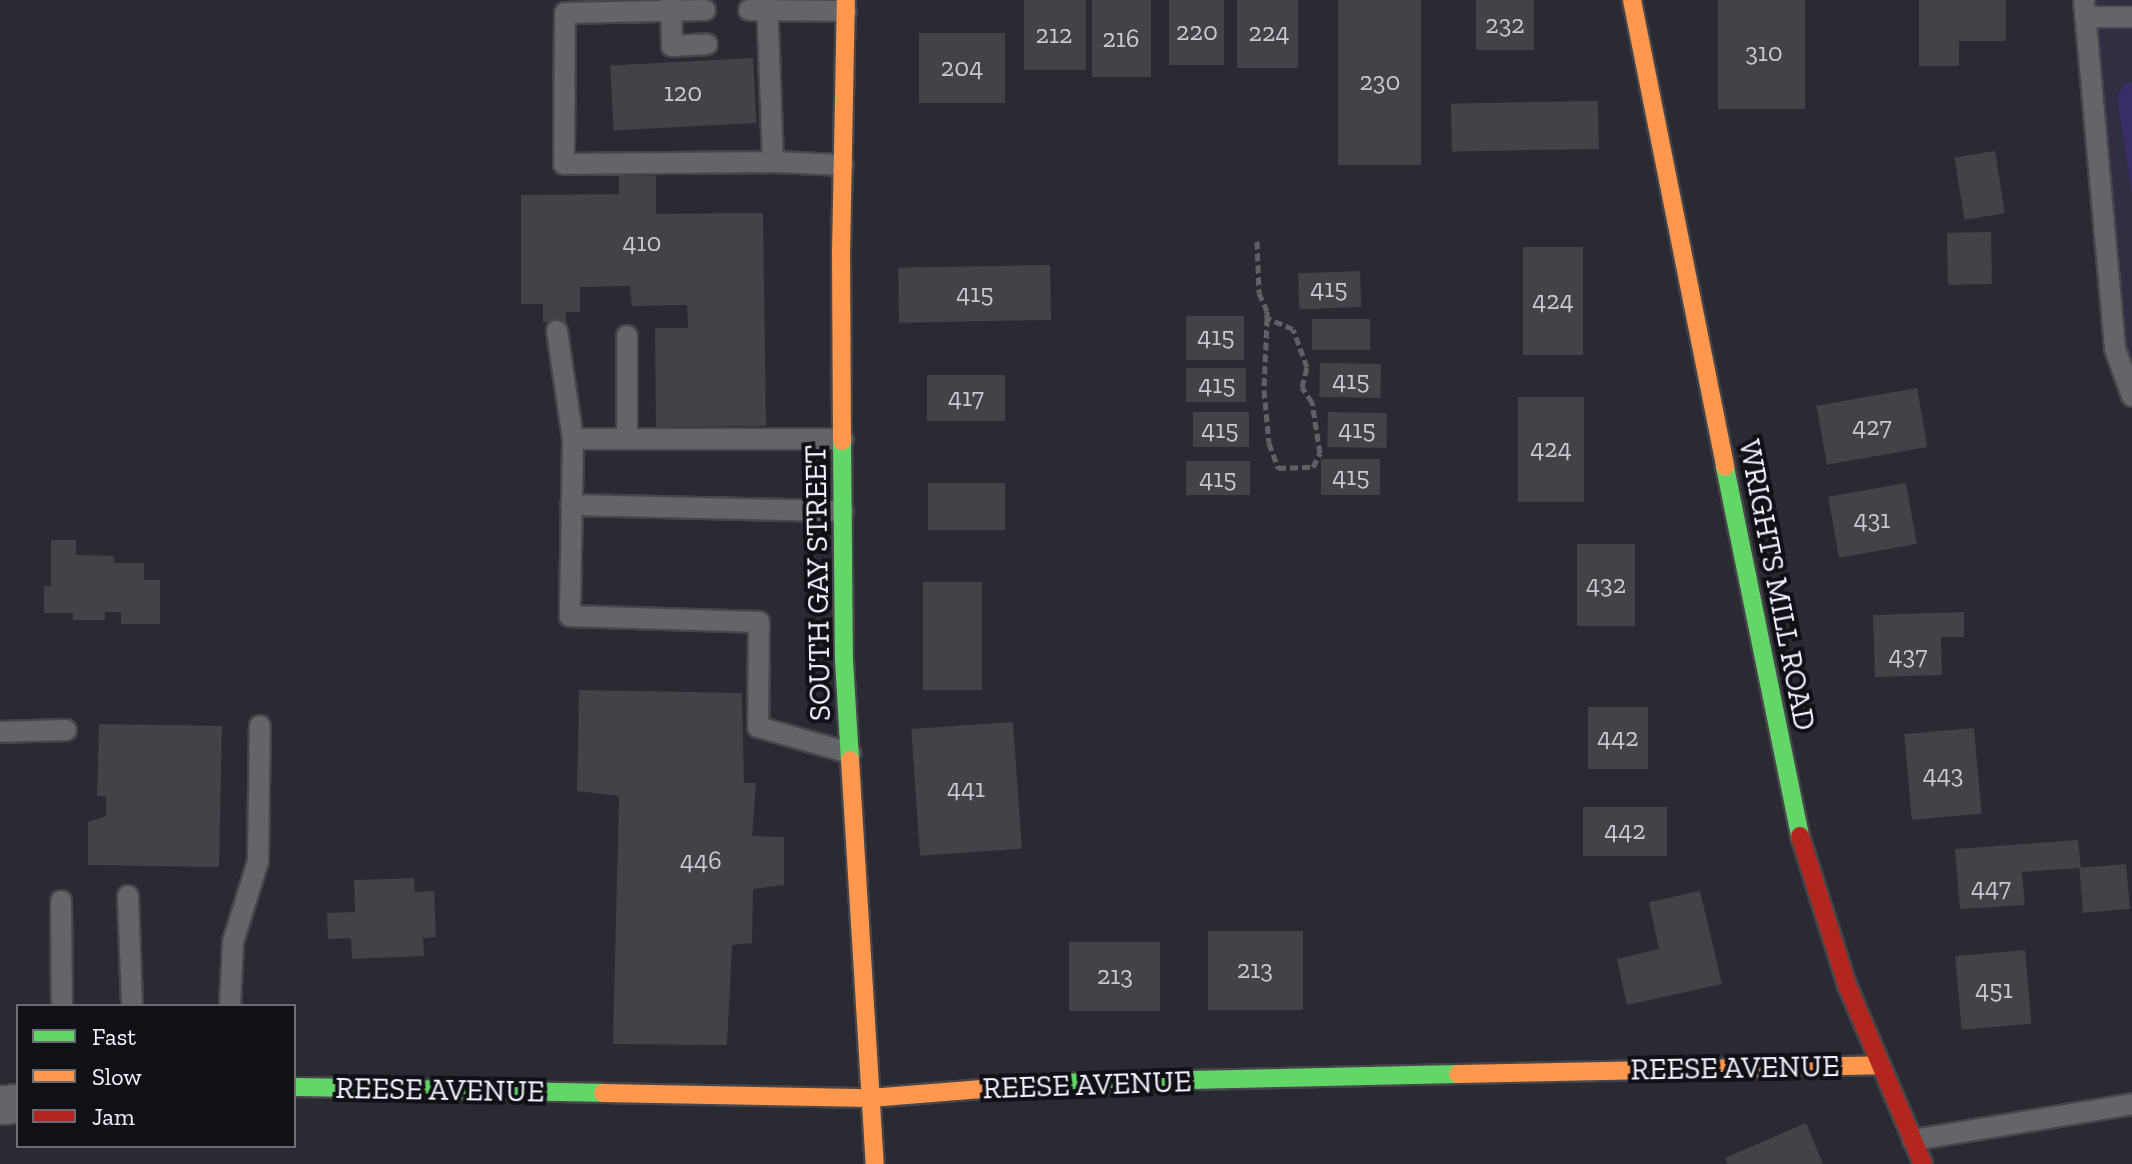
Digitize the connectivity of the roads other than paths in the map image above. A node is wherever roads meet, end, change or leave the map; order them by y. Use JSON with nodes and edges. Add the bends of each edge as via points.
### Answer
{"nodes":[{"id":1,"x":1632,"y":0,"type":"edge"},
{"id":2,"x":671,"y":5,"type":"edge"},
{"id":3,"x":846,"y":5,"type":"edge"},
{"id":4,"x":761,"y":7,"type":"edge"},
{"id":5,"x":2084,"y":9,"type":"edge"},
{"id":6,"x":705,"y":10,"type":"dead end"},
{"id":7,"x":2132,"y":17,"type":"edge"},
{"id":8,"x":707,"y":44,"type":"dead end"},
{"id":9,"x":773,"y":162,"type":"junction"},
{"id":10,"x":843,"y":165,"type":"junction"},
{"id":11,"x":557,"y":331,"type":"dead end"},
{"id":12,"x":627,"y":336,"type":"dead end"},
{"id":13,"x":2132,"y":396,"type":"edge"},
{"id":14,"x":627,"y":437,"type":"junction"},
{"id":15,"x":573,"y":439,"type":"junction"},
{"id":16,"x":843,"y":439,"type":"junction"},
{"id":17,"x":571,"y":505,"type":"junction"},
{"id":18,"x":843,"y":511,"type":"junction"},
{"id":19,"x":260,"y":726,"type":"dead end"},
{"id":20,"x":66,"y":730,"type":"dead end"},
{"id":21,"x":0,"y":732,"type":"edge"},
{"id":22,"x":850,"y":753,"type":"junction"},
{"id":23,"x":128,"y":896,"type":"dead end"},
{"id":24,"x":61,"y":901,"type":"dead end"},
{"id":25,"x":62,"y":1004,"type":"edge"},
{"id":26,"x":132,"y":1004,"type":"edge"},
{"id":27,"x":230,"y":1004,"type":"edge"},
{"id":28,"x":1881,"y":1065,"type":"junction"},
{"id":29,"x":296,"y":1087,"type":"edge"},
{"id":30,"x":870,"y":1098,"type":"junction"},
{"id":31,"x":2132,"y":1104,"type":"edge"},
{"id":32,"x":1913,"y":1140,"type":"junction"},
{"id":33,"x":875,"y":1164,"type":"edge"},
{"id":34,"x":1923,"y":1164,"type":"edge"}],
"edges":[{"from":1,"to":28,"type":"street","name":"WRIGHTS MILL ROAD","via":[[1795,822],[1847,985]]},
{"from":2,"to":6,"type":"lane"},
{"from":2,"to":8,"type":"lane","via":[[672,46]]},
{"from":2,"to":9,"type":"lane","via":[[565,13],[564,164]]},
{"from":3,"to":4,"type":"lane"},
{"from":3,"to":10,"type":"street","name":"SOUTH GAY STREET"},
{"from":4,"to":9,"type":"lane"},
{"from":5,"to":7,"type":"lane"},
{"from":5,"to":13,"type":"lane","via":[[2115,349]]},
{"from":9,"to":10,"type":"lane"},
{"from":10,"to":16,"type":"street","name":"SOUTH GAY STREET"},
{"from":11,"to":15,"type":"lane"},
{"from":12,"to":14,"type":"lane"},
{"from":14,"to":15,"type":"lane"},
{"from":14,"to":16,"type":"lane"},
{"from":15,"to":17,"type":"lane"},
{"from":16,"to":18,"type":"street","name":"SOUTH GAY STREET"},
{"from":17,"to":18,"type":"lane"},
{"from":17,"to":22,"type":"lane","via":[[570,616],[759,622],[758,727]]},
{"from":18,"to":22,"type":"street","name":"SOUTH GAY STREET"},
{"from":19,"to":27,"type":"lane","via":[[258,861],[233,942]]},
{"from":20,"to":21,"type":"lane"},
{"from":22,"to":30,"type":"street","name":"SOUTH GAY STREET"},
{"from":23,"to":26,"type":"lane"},
{"from":24,"to":25,"type":"lane"},
{"from":28,"to":30,"type":"street","name":"REESE AVENUE","via":[[1033,1084]]},
{"from":28,"to":32,"type":"street","name":"WRIGHTS MILL ROAD"},
{"from":29,"to":30,"type":"street","name":"REESE AVENUE"},
{"from":30,"to":33,"type":"street","name":"SOUTH GAY STREET"},
{"from":31,"to":32,"type":"lane"},
{"from":32,"to":34,"type":"street","name":"WRIGHTS MILL ROAD"}]}
